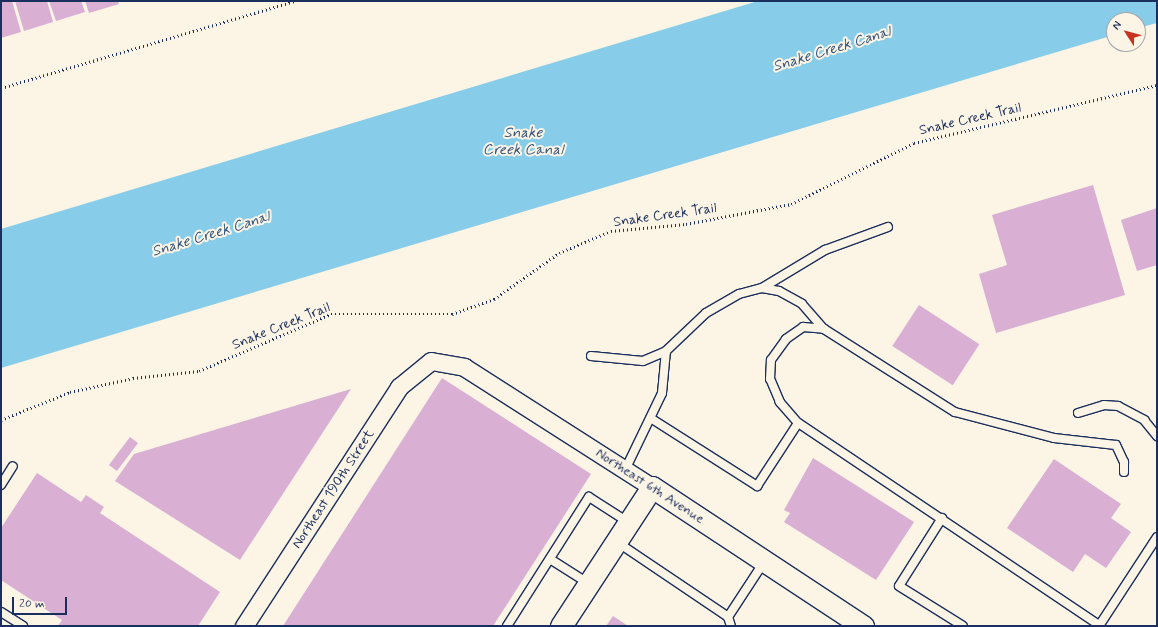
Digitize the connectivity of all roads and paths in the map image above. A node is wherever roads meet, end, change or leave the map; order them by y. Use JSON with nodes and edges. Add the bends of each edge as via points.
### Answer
{"nodes":[{"id":1,"x":295,"y":1,"type":"edge"},
{"id":2,"x":1157,"y":85,"type":"edge"},
{"id":3,"x":1,"y":88,"type":"edge"},
{"id":4,"x":888,"y":227,"type":"dead end"},
{"id":5,"x":762,"y":288,"type":"junction"},
{"id":6,"x":824,"y":329,"type":"junction"},
{"id":7,"x":666,"y":351,"type":"junction"},
{"id":8,"x":591,"y":356,"type":"dead end"},
{"id":9,"x":431,"y":361,"type":"joint"},
{"id":10,"x":1078,"y":413,"type":"dead end"},
{"id":11,"x":652,"y":419,"type":"junction"},
{"id":12,"x":1,"y":420,"type":"edge"},
{"id":13,"x":798,"y":423,"type":"junction"},
{"id":14,"x":1157,"y":436,"type":"edge"},
{"id":15,"x":14,"y":466,"type":"dead end"},
{"id":16,"x":625,"y":470,"type":"junction"},
{"id":17,"x":1124,"y":472,"type":"dead end"},
{"id":18,"x":1,"y":485,"type":"edge"},
{"id":19,"x":652,"y":487,"type":"junction"},
{"id":20,"x":942,"y":518,"type":"junction"},
{"id":21,"x":628,"y":522,"type":"junction"},
{"id":22,"x":1157,"y":537,"type":"edge"},
{"id":23,"x":616,"y":541,"type":"junction"},
{"id":24,"x":550,"y":559,"type":"junction"},
{"id":25,"x":765,"y":561,"type":"junction"},
{"id":26,"x":589,"y":583,"type":"junction"},
{"id":27,"x":1,"y":612,"type":"edge"},
{"id":28,"x":728,"y":617,"type":"junction"},
{"id":29,"x":23,"y":626,"type":"edge"},
{"id":30,"x":244,"y":626,"type":"edge"},
{"id":31,"x":507,"y":626,"type":"edge"},
{"id":32,"x":561,"y":626,"type":"edge"},
{"id":33,"x":731,"y":626,"type":"edge"},
{"id":34,"x":863,"y":626,"type":"edge"},
{"id":35,"x":963,"y":626,"type":"edge"},
{"id":36,"x":1099,"y":626,"type":"edge"}],
"edges":[{"from":1,"to":3,"type":"path"},
{"from":2,"to":12,"type":"path","name":"Snake Creek Trail","via":[[914,143],[791,204],[686,224],[611,231],[559,253],[494,299],[452,314],[331,314],[199,371],[133,378],[70,392]]},
{"from":4,"to":5,"type":"lane","via":[[825,250]]},
{"from":5,"to":6,"type":"lane","via":[[779,291],[802,304]]},
{"from":5,"to":7,"type":"lane","via":[[739,294],[706,313]]},
{"from":6,"to":13,"type":"lane","via":[[803,327],[786,339],[771,360],[770,379],[780,402]]},
{"from":6,"to":17,"type":"lane","via":[[955,412],[1054,438],[1116,445]]},
{"from":7,"to":8,"type":"lane","via":[[643,361]]},
{"from":7,"to":11,"type":"lane","via":[[662,393]]},
{"from":9,"to":16,"type":"street","name":"Northeast 6th Avenue","via":[[464,367]]},
{"from":9,"to":30,"type":"street","name":"Northeast 190th Street","via":[[399,387]]},
{"from":10,"to":14,"type":"lane","via":[[1097,406],[1118,406],[1144,420]]},
{"from":11,"to":13,"type":"lane","via":[[757,486]]},
{"from":11,"to":16,"type":"lane"},
{"from":13,"to":20,"type":"lane"},
{"from":15,"to":18,"type":"lane"},
{"from":16,"to":19,"type":"street","name":"Northeast 6th Avenue"},
{"from":19,"to":21,"type":"street"},
{"from":19,"to":25,"type":"street","name":"Northeast 6th Avenue"},
{"from":20,"to":35,"type":"lane","via":[[899,586]]},
{"from":20,"to":36,"type":"lane"},
{"from":21,"to":23,"type":"street"},
{"from":21,"to":24,"type":"lane","via":[[589,497]]},
{"from":22,"to":36,"type":"lane"},
{"from":23,"to":26,"type":"street"},
{"from":23,"to":28,"type":"lane"},
{"from":24,"to":26,"type":"lane"},
{"from":24,"to":31,"type":"lane"},
{"from":25,"to":28,"type":"lane"},
{"from":25,"to":34,"type":"street","name":"Northeast 6th Avenue"},
{"from":26,"to":32,"type":"street"},
{"from":27,"to":29,"type":"lane"},
{"from":28,"to":33,"type":"lane"}]}
